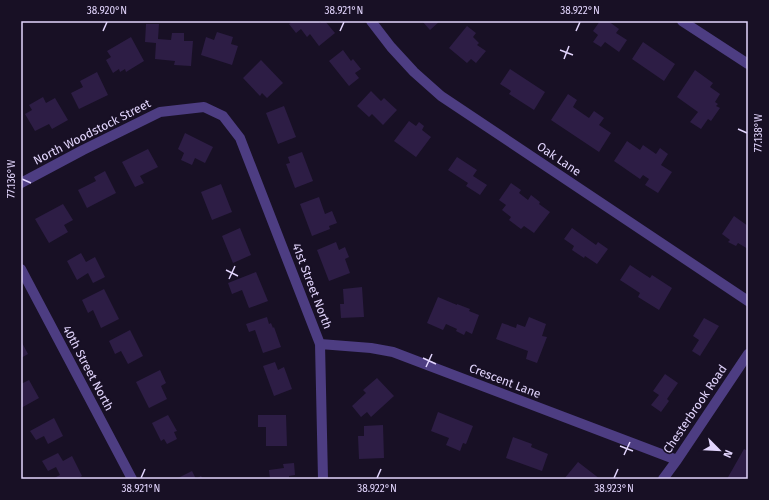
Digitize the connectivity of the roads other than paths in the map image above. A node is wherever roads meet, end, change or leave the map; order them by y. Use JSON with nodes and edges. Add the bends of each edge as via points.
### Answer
{"nodes":[{"id":1,"x":371,"y":21,"type":"edge"},
{"id":2,"x":682,"y":21,"type":"edge"},
{"id":3,"x":748,"y":64,"type":"edge"},
{"id":4,"x":223,"y":116,"type":"joint"},
{"id":5,"x":21,"y":183,"type":"edge"},
{"id":6,"x":21,"y":269,"type":"edge"},
{"id":7,"x":748,"y":301,"type":"edge"},
{"id":8,"x":320,"y":344,"type":"junction"},
{"id":9,"x":748,"y":354,"type":"edge"},
{"id":10,"x":677,"y":460,"type":"junction"},
{"id":11,"x":132,"y":479,"type":"edge"},
{"id":12,"x":323,"y":479,"type":"edge"},
{"id":13,"x":663,"y":479,"type":"edge"}],
"edges":[{"from":1,"to":7,"type":"street","name":"Oak Lane","via":[[414,72],[441,96]]},
{"from":2,"to":3,"type":"street"},
{"from":4,"to":5,"type":"street","name":"North Woodstock Street","via":[[204,107],[160,112]]},
{"from":4,"to":8,"type":"street","name":"41st Street North","via":[[240,138]]},
{"from":6,"to":11,"type":"street","name":"40th Street North"},
{"from":8,"to":10,"type":"street","name":"Crescent Lane","via":[[393,352]]},
{"from":8,"to":12,"type":"street","name":"41st Street North"},
{"from":9,"to":10,"type":"street","name":"Chesterbrook Road"},
{"from":10,"to":13,"type":"street","name":"Chesterbrook Road"}]}
